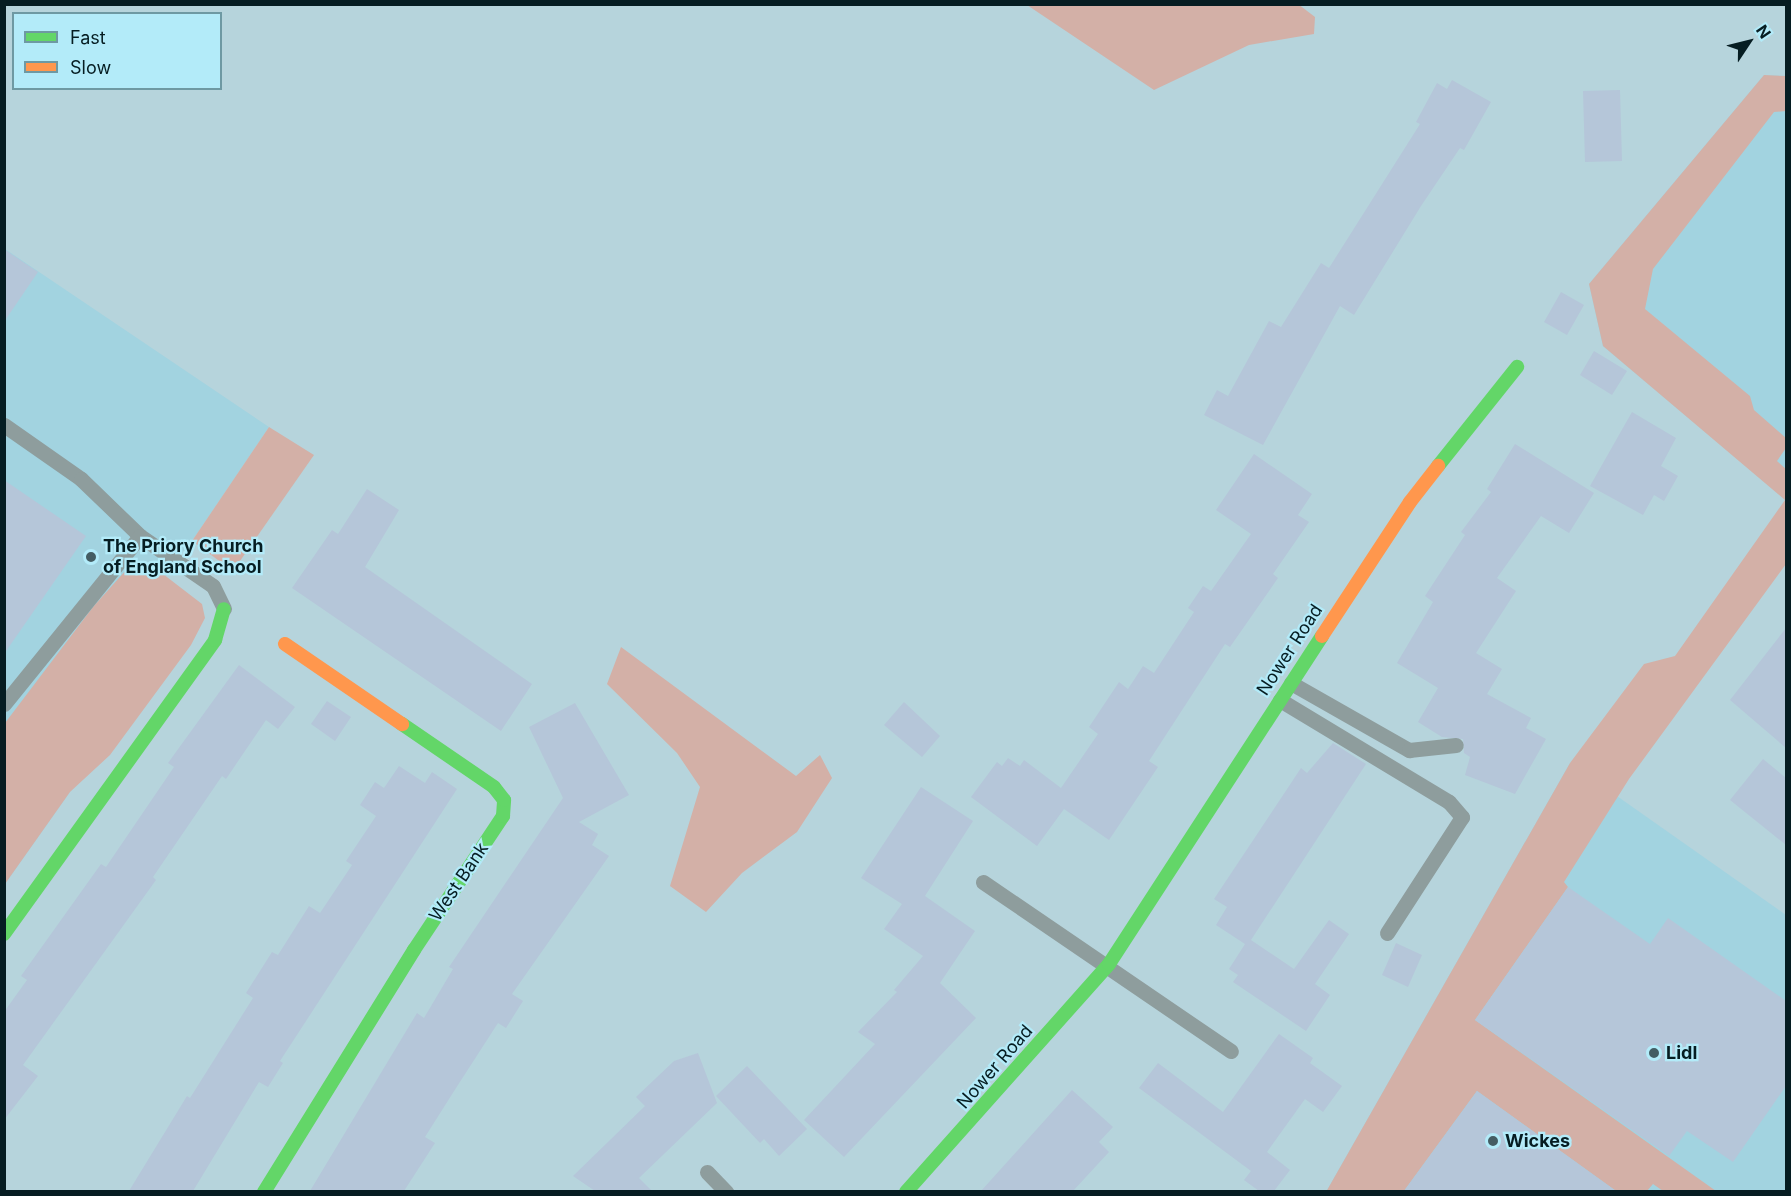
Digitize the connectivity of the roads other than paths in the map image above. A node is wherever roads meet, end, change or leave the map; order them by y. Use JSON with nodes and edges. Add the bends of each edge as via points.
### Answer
{"nodes":[{"id":1,"x":1516,"y":367,"type":"dead end"},
{"id":2,"x":4,"y":425,"type":"edge"},
{"id":3,"x":140,"y":536,"type":"junction"},
{"id":4,"x":224,"y":609,"type":"joint"},
{"id":5,"x":285,"y":645,"type":"dead end"},
{"id":6,"x":1291,"y":683,"type":"junction"},
{"id":7,"x":1280,"y":700,"type":"junction"},
{"id":8,"x":4,"y":704,"type":"edge"},
{"id":9,"x":1456,"y":745,"type":"dead end"},
{"id":10,"x":983,"y":882,"type":"dead end"},
{"id":11,"x":1388,"y":933,"type":"dead end"},
{"id":12,"x":4,"y":934,"type":"edge"},
{"id":13,"x":1109,"y":964,"type":"junction"},
{"id":14,"x":1231,"y":1051,"type":"dead end"},
{"id":15,"x":707,"y":1172,"type":"dead end"},
{"id":16,"x":264,"y":1191,"type":"edge"},
{"id":17,"x":726,"y":1191,"type":"edge"},
{"id":18,"x":906,"y":1191,"type":"edge"}],
"edges":[{"from":1,"to":6,"type":"street","name":"Nower Road","via":[[1410,502]]},
{"from":2,"to":3,"type":"lane","via":[[81,479]]},
{"from":3,"to":4,"type":"lane","via":[[213,586]]},
{"from":3,"to":8,"type":"lane"},
{"from":4,"to":12,"type":"street","via":[[216,640]]},
{"from":5,"to":16,"type":"street","name":"West Bank","via":[[494,787],[504,800],[503,816],[414,950]]},
{"from":6,"to":7,"type":"street","name":"Nower Road"},
{"from":6,"to":9,"type":"lane","via":[[1409,750]]},
{"from":7,"to":11,"type":"lane","via":[[1449,802],[1462,817]]},
{"from":7,"to":13,"type":"street","name":"Nower Road"},
{"from":10,"to":13,"type":"lane"},
{"from":13,"to":14,"type":"lane"},
{"from":13,"to":18,"type":"street","name":"Nower Road","via":[[1022,1067]]},
{"from":15,"to":17,"type":"lane"}]}
